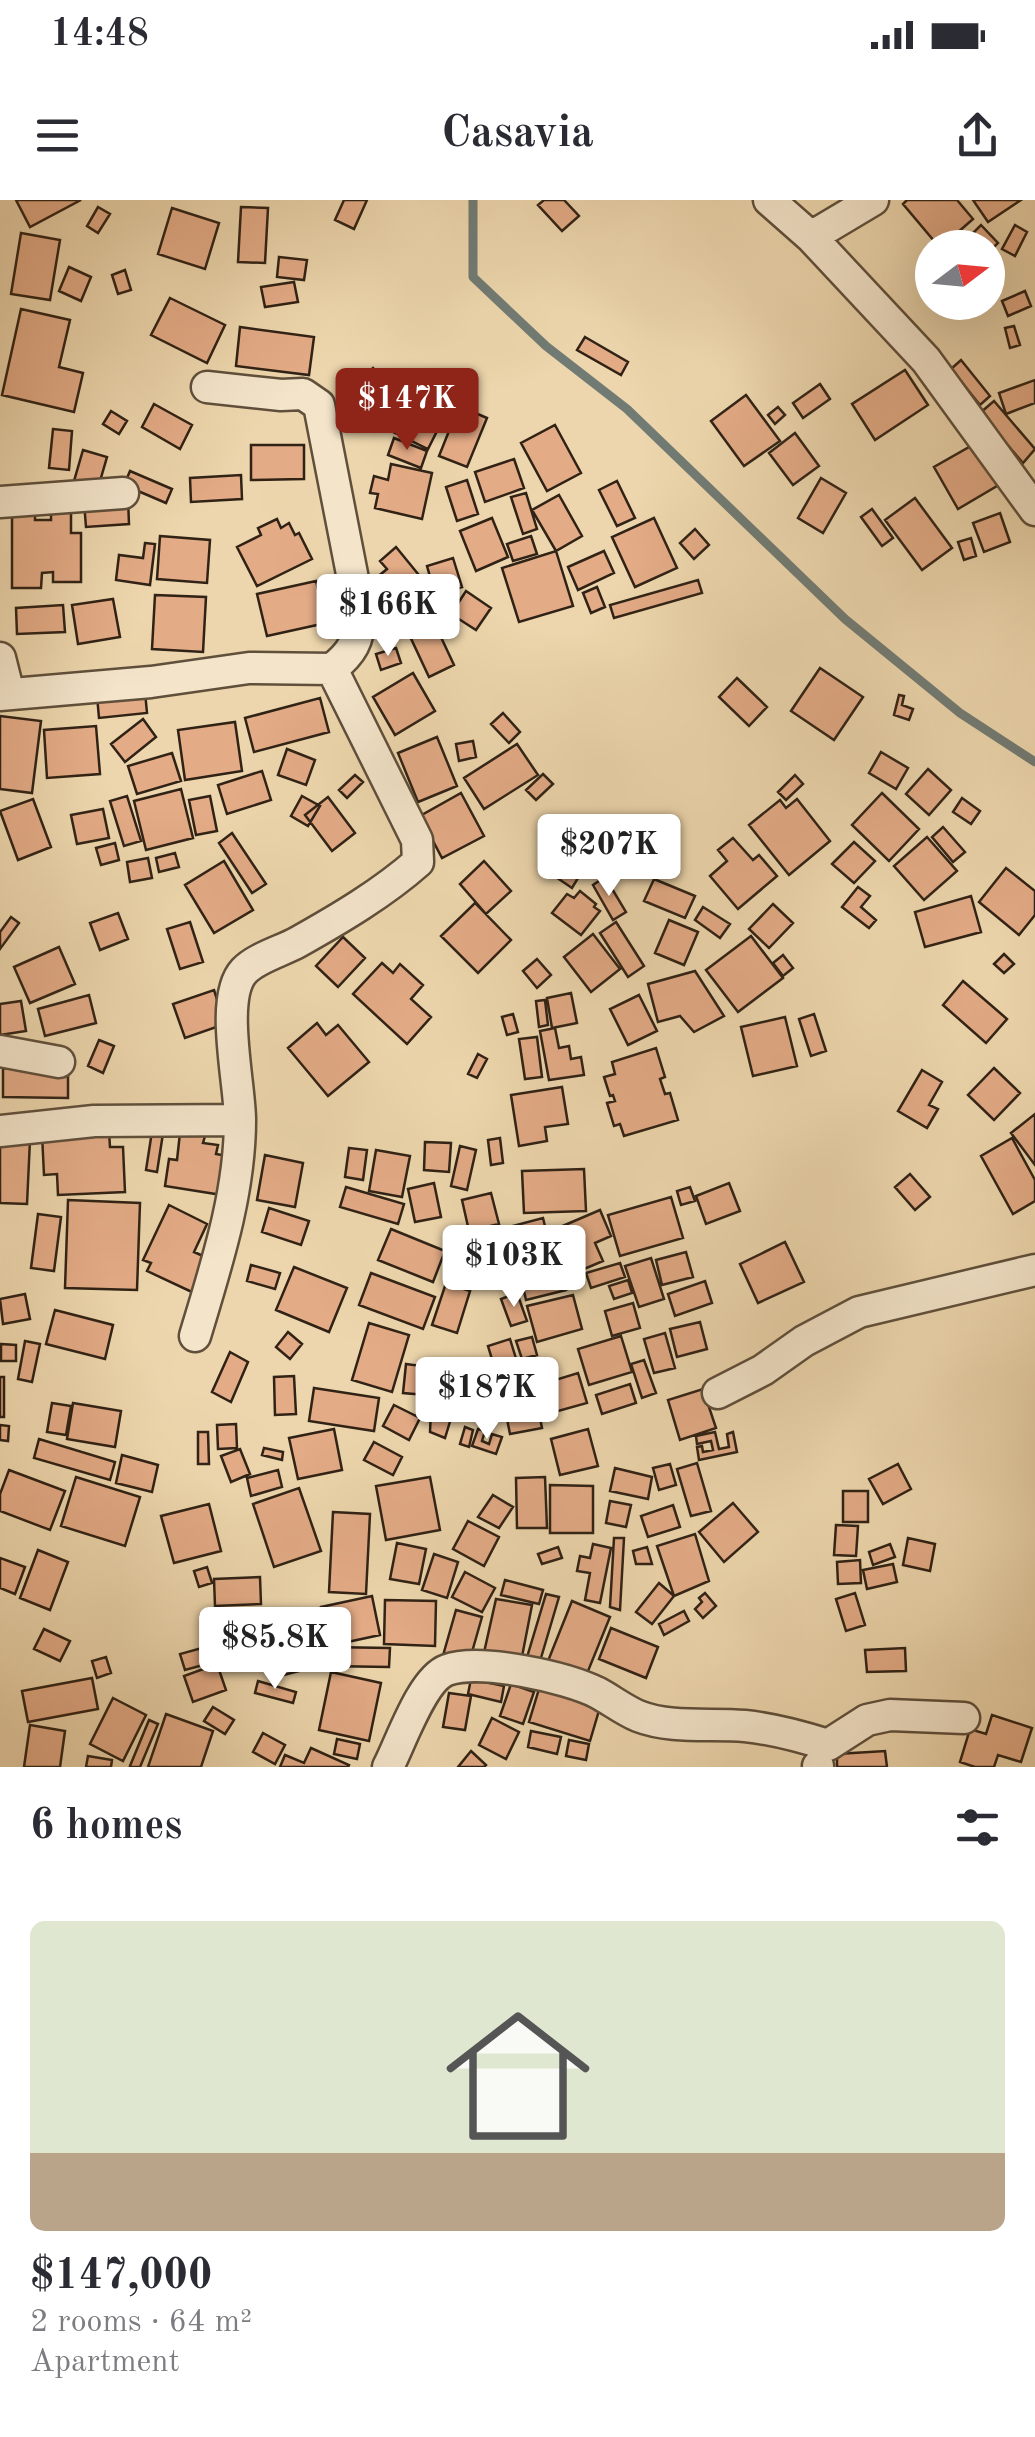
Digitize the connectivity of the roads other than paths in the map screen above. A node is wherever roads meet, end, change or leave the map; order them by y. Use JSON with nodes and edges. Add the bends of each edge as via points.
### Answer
{"nodes":[{"id":1,"x":769,"y":200,"type":"edge"},
{"id":2,"x":873,"y":200,"type":"edge"},
{"id":3,"x":811,"y":237,"type":"junction"},
{"id":4,"x":207,"y":386,"type":"dead end"},
{"id":5,"x":122,"y":493,"type":"dead end"},
{"id":6,"x":0,"y":502,"type":"edge"},
{"id":7,"x":1035,"y":510,"type":"edge"},
{"id":8,"x":0,"y":658,"type":"edge"},
{"id":9,"x":332,"y":670,"type":"junction"},
{"id":10,"x":4,"y":694,"type":"edge"},
{"id":11,"x":0,"y":1050,"type":"edge"},
{"id":12,"x":60,"y":1062,"type":"dead end"},
{"id":13,"x":240,"y":1120,"type":"junction"},
{"id":14,"x":0,"y":1131,"type":"edge"},
{"id":15,"x":1035,"y":1270,"type":"edge"},
{"id":16,"x":195,"y":1336,"type":"dead end"},
{"id":17,"x":718,"y":1392,"type":"dead end"},
{"id":18,"x":964,"y":1718,"type":"dead end"},
{"id":19,"x":820,"y":1761,"type":"edge"},
{"id":20,"x":388,"y":1767,"type":"edge"}],
"edges":[{"from":1,"to":3,"type":"street"},
{"from":2,"to":3,"type":"street"},
{"from":3,"to":7,"type":"street","via":[[926,360]]},
{"from":4,"to":9,"type":"street","via":[[303,394],[319,404],[360,614],[350,654]]},
{"from":5,"to":6,"type":"street"},
{"from":8,"to":10,"type":"street"},
{"from":9,"to":10,"type":"street","via":[[248,668]]},
{"from":9,"to":13,"type":"street","via":[[417,840],[418,862],[245,969],[232,989]]},
{"from":11,"to":12,"type":"street"},
{"from":13,"to":14,"type":"street","via":[[94,1121]]},
{"from":13,"to":16,"type":"street","via":[[236,1180]]},
{"from":15,"to":17,"type":"street","via":[[859,1312]]},
{"from":18,"to":19,"type":"street","via":[[867,1720]]},
{"from":19,"to":20,"type":"street","via":[[786,1732],[639,1717],[566,1681],[470,1666],[444,1670],[428,1684]]}]}
